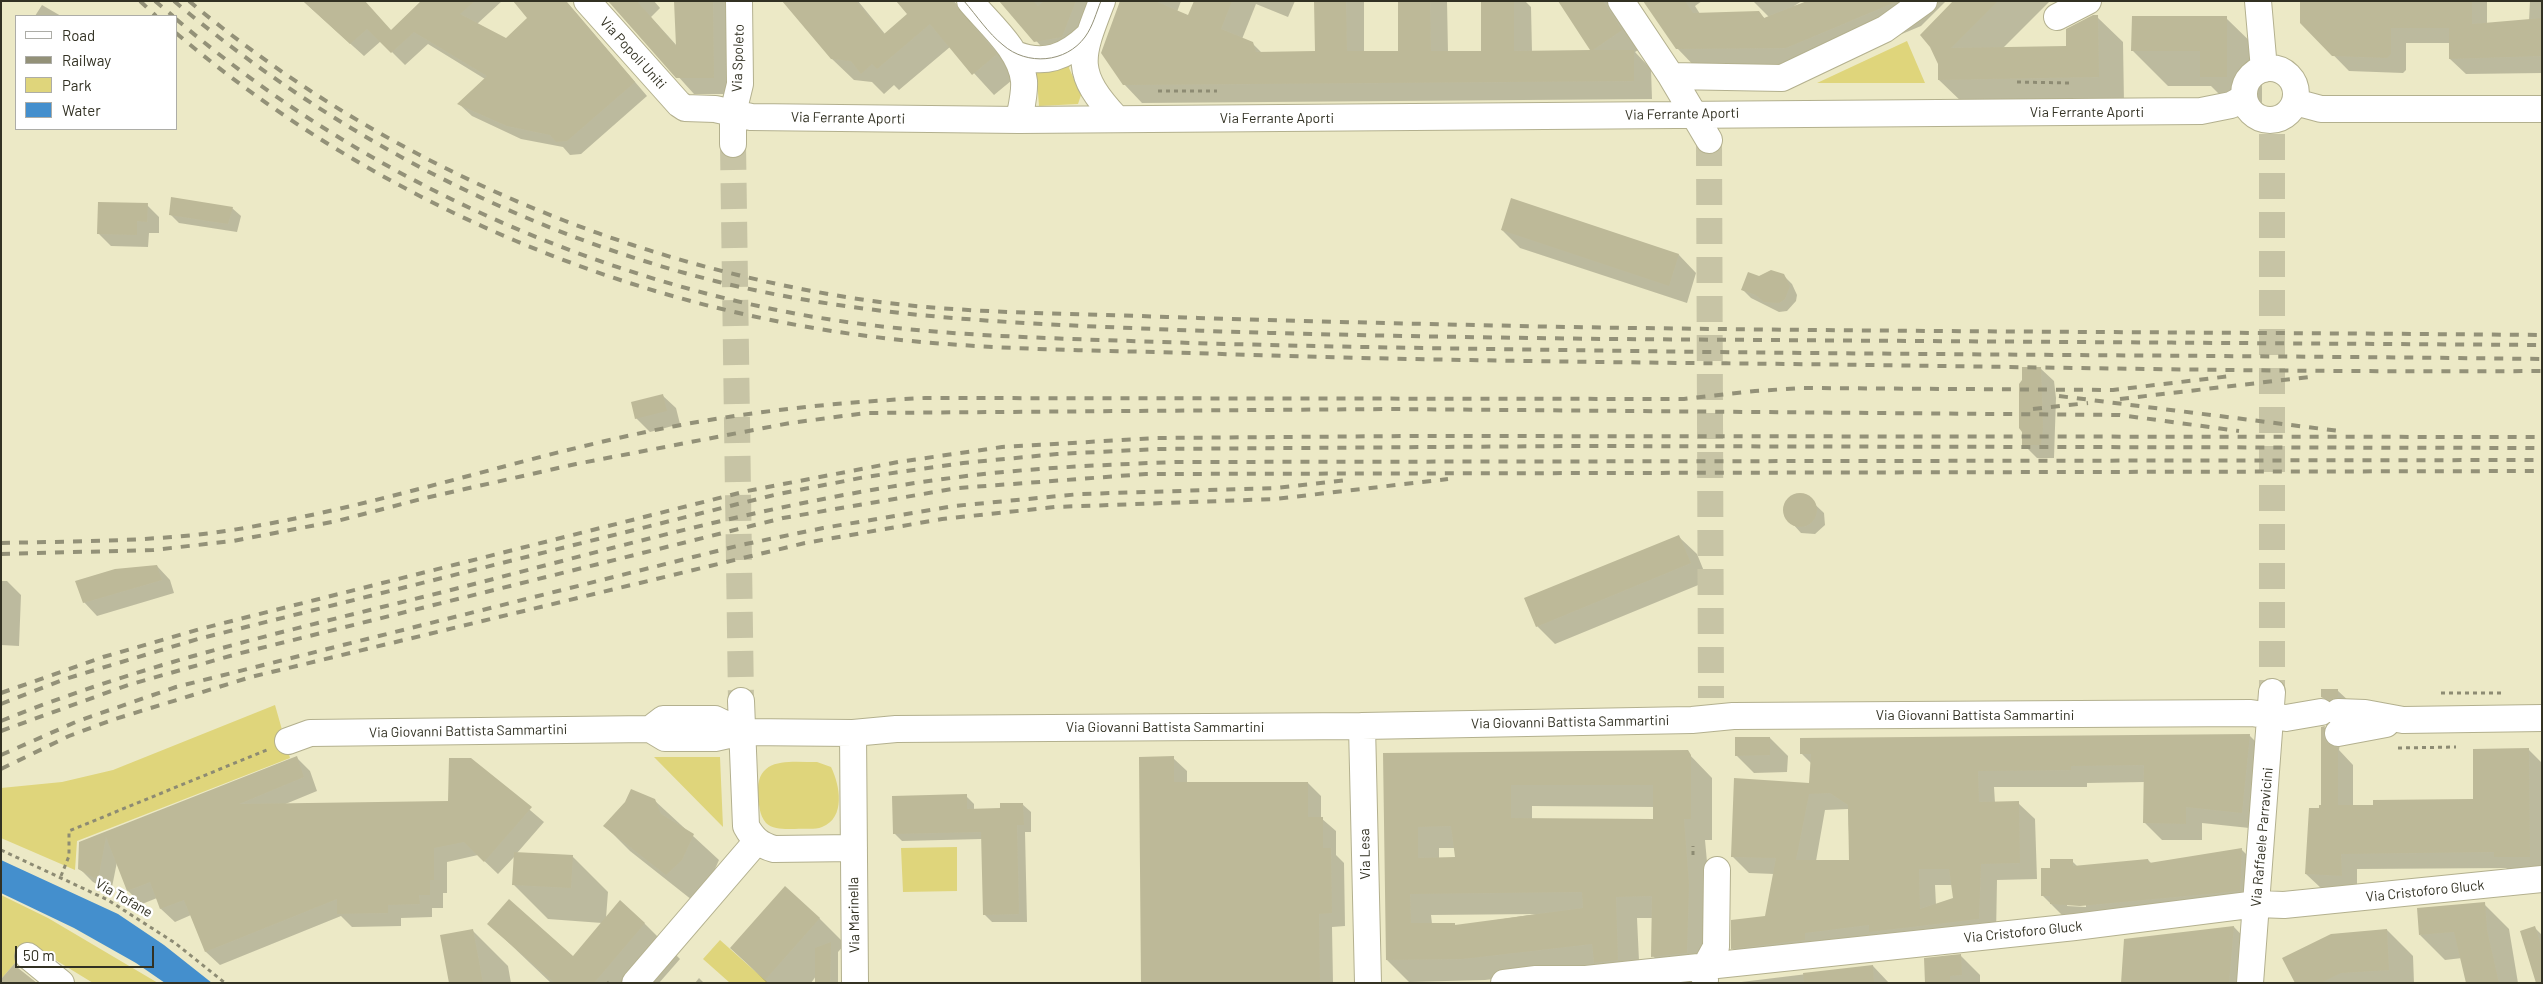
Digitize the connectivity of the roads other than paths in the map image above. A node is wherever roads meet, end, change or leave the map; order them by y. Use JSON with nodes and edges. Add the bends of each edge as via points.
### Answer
{"nodes":[{"id":1,"x":587,"y":1,"type":"edge"},
{"id":2,"x":739,"y":1,"type":"edge"},
{"id":3,"x":970,"y":1,"type":"edge"},
{"id":4,"x":1102,"y":1,"type":"edge"},
{"id":5,"x":1621,"y":1,"type":"edge"},
{"id":6,"x":1924,"y":1,"type":"edge"},
{"id":7,"x":2088,"y":1,"type":"edge"},
{"id":8,"x":2258,"y":1,"type":"edge"},
{"id":9,"x":2057,"y":17,"type":"dead end"},
{"id":10,"x":1088,"y":36,"type":"junction"},
{"id":11,"x":1015,"y":54,"type":"junction"},
{"id":12,"x":2264,"y":68,"type":"junction"},
{"id":13,"x":1671,"y":76,"type":"junction"},
{"id":14,"x":1782,"y":78,"type":"junction"},
{"id":15,"x":2244,"y":98,"type":"junction"},
{"id":16,"x":2295,"y":102,"type":"junction"},
{"id":17,"x":679,"y":104,"type":"joint"},
{"id":18,"x":2542,"y":109,"type":"edge"},
{"id":19,"x":1784,"y":112,"type":"junction"},
{"id":20,"x":733,"y":113,"type":"junction"},
{"id":21,"x":1693,"y":114,"type":"junction"},
{"id":22,"x":1117,"y":119,"type":"junction"},
{"id":23,"x":1019,"y":120,"type":"junction"},
{"id":24,"x":1709,"y":140,"type":"tunnel mouth"},
{"id":25,"x":733,"y":144,"type":"tunnel mouth"},
{"id":26,"x":741,"y":701,"type":"tunnel mouth"},
{"id":27,"x":2277,"y":709,"type":"junction"},
{"id":28,"x":2542,"y":718,"type":"edge"},
{"id":29,"x":1362,"y":726,"type":"junction"},
{"id":30,"x":742,"y":732,"type":"junction"},
{"id":31,"x":853,"y":733,"type":"junction"},
{"id":32,"x":288,"y":742,"type":"road end"},
{"id":33,"x":756,"y":841,"type":"junction"},
{"id":34,"x":854,"y":848,"type":"junction"},
{"id":35,"x":1718,"y":870,"type":"dead end"},
{"id":36,"x":2542,"y":879,"type":"edge"},
{"id":37,"x":2257,"y":904,"type":"junction"},
{"id":38,"x":28,"y":956,"type":"dead end"},
{"id":39,"x":1705,"y":975,"type":"edge"},
{"id":40,"x":61,"y":983,"type":"edge"},
{"id":41,"x":635,"y":983,"type":"edge"},
{"id":42,"x":855,"y":983,"type":"edge"},
{"id":43,"x":1368,"y":983,"type":"edge"},
{"id":44,"x":1504,"y":983,"type":"edge"},
{"id":45,"x":2250,"y":983,"type":"edge"}],
"edges":[{"from":1,"to":17,"type":"street","name":"Via Popoli Uniti"},
{"from":2,"to":20,"type":"street","name":"Via Spoleto","via":[[740,84]]},
{"from":3,"to":11,"type":"street"},
{"from":4,"to":10,"type":"street"},
{"from":5,"to":13,"type":"street"},
{"from":6,"to":14,"type":"street","via":[[1885,29]]},
{"from":7,"to":9,"type":"street"},
{"from":8,"to":12,"type":"street"},
{"from":10,"to":11,"type":"street","via":[[1067,54],[1053,59],[1030,59]]},
{"from":10,"to":22,"type":"street","via":[[1084,58],[1088,82]]},
{"from":11,"to":23,"type":"street","via":[[1024,82]]},
{"from":12,"to":15,"type":"street","via":[[2251,76]]},
{"from":12,"to":16,"type":"street","via":[[2280,70],[2292,79]]},
{"from":13,"to":14,"type":"street"},
{"from":13,"to":21,"type":"street"},
{"from":14,"to":19,"type":"street"},
{"from":15,"to":16,"type":"street","via":[[2250,112],[2271,127],[2286,115]]},
{"from":15,"to":19,"type":"street","name":"Via Ferrante Aporti","via":[[2231,105],[2201,111]]},
{"from":16,"to":18,"type":"street","via":[[2321,109]]},
{"from":17,"to":20,"type":"street","name":"Via Ferrante Aporti","via":[[685,108]]},
{"from":19,"to":21,"type":"street","name":"Via Ferrante Aporti"},
{"from":20,"to":23,"type":"street","name":"Via Ferrante Aporti","via":[[751,117]]},
{"from":20,"to":25,"type":"street","name":"Via Spoleto"},
{"from":21,"to":22,"type":"street","name":"Via Ferrante Aporti"},
{"from":21,"to":24,"type":"street"},
{"from":22,"to":23,"type":"street","name":"Via Ferrante Aporti"},
{"from":26,"to":30,"type":"street"},
{"from":27,"to":28,"type":"street","name":"Via Giovanni Battista Sammartini","via":[[2365,729],[2403,720]]},
{"from":27,"to":29,"type":"street","name":"Via Giovanni Battista Sammartini","via":[[2251,713],[1711,708]]},
{"from":27,"to":37,"type":"street","name":"Via Raffaele Parravicini"},
{"from":29,"to":31,"type":"street","name":"Via Giovanni Battista Sammartini","via":[[896,729]]},
{"from":29,"to":43,"type":"street","name":"Via Lesa"},
{"from":30,"to":31,"type":"street","name":"Via Giovanni Battista Sammartini"},
{"from":30,"to":32,"type":"street","name":"Via Giovanni Battista Sammartini","via":[[715,738],[665,738],[650,729],[310,733]]},
{"from":30,"to":33,"type":"street","via":[[746,826]]},
{"from":31,"to":34,"type":"street","name":"Via Marinella"},
{"from":33,"to":34,"type":"street","via":[[774,849]]},
{"from":33,"to":41,"type":"street"},
{"from":34,"to":42,"type":"street","name":"Via Marinella"},
{"from":35,"to":39,"type":"street","via":[[1716,947]]},
{"from":36,"to":37,"type":"street","name":"Via Cristoforo Gluck","via":[[2284,905]]},
{"from":37,"to":39,"type":"street","name":"Via Cristoforo Gluck"},
{"from":37,"to":45,"type":"street","name":"Via Raffaele Parravicini"},
{"from":38,"to":40,"type":"street"},
{"from":39,"to":44,"type":"street","name":"Via Cristoforo Gluck","via":[[1536,979]]}]}
